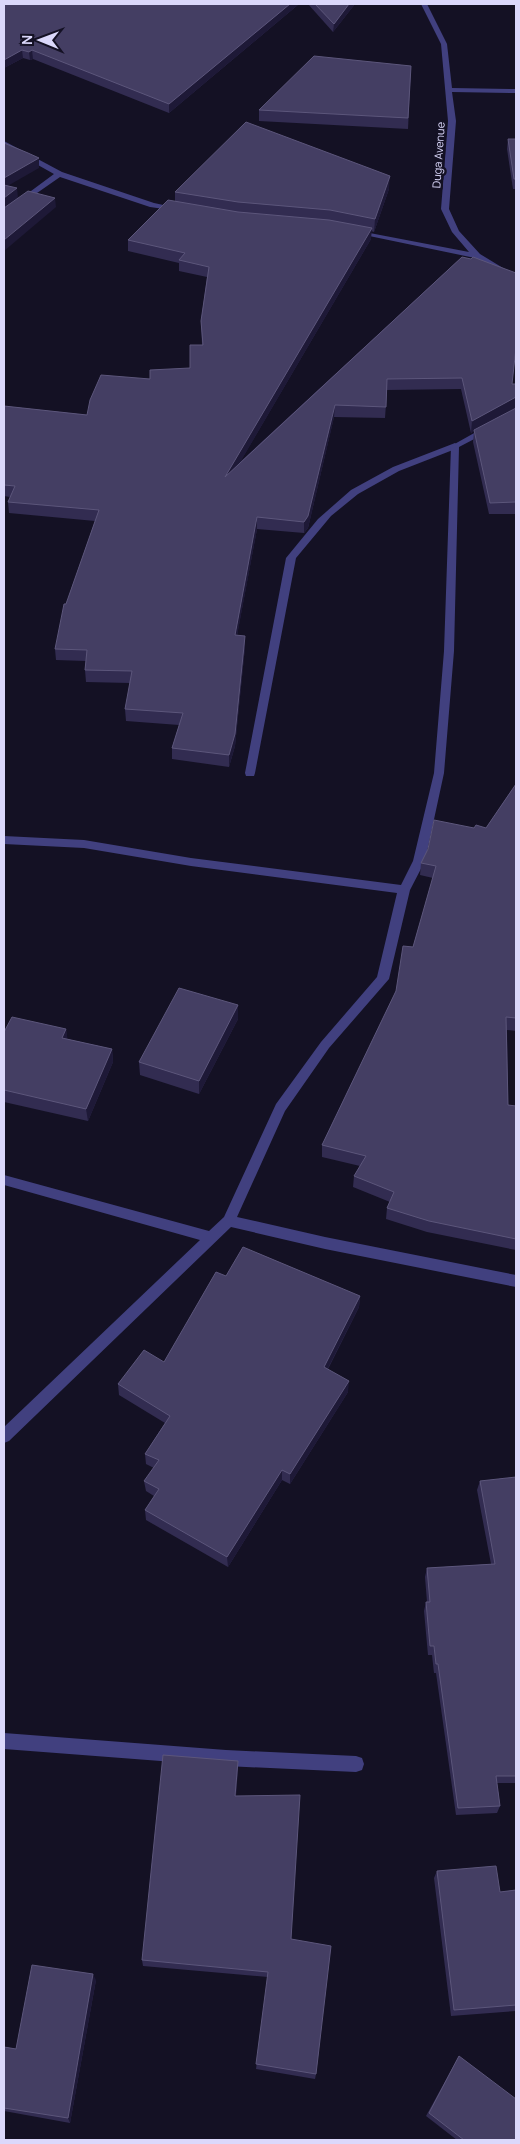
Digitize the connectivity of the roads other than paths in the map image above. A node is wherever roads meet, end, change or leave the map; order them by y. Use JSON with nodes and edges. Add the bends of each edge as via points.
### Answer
{"nodes":[{"id":1,"x":424,"y":4,"type":"edge"},
{"id":2,"x":448,"y":90,"type":"junction"},
{"id":3,"x":516,"y":91,"type":"edge"},
{"id":4,"x":4,"y":143,"type":"edge"},
{"id":5,"x":59,"y":174,"type":"junction"},
{"id":6,"x":191,"y":211,"type":"edge"},
{"id":7,"x":4,"y":214,"type":"edge"},
{"id":8,"x":348,"y":231,"type":"edge"},
{"id":9,"x":477,"y":256,"type":"junction"},
{"id":10,"x":516,"y":279,"type":"edge"},
{"id":11,"x":516,"y":411,"type":"edge"},
{"id":12,"x":455,"y":446,"type":"junction"},
{"id":13,"x":250,"y":773,"type":"dead end"},
{"id":14,"x":4,"y":840,"type":"edge"},
{"id":15,"x":404,"y":890,"type":"junction"},
{"id":16,"x":4,"y":1180,"type":"edge"},
{"id":17,"x":229,"y":1221,"type":"junction"},
{"id":18,"x":212,"y":1238,"type":"junction"},
{"id":19,"x":516,"y":1281,"type":"edge"},
{"id":20,"x":4,"y":1436,"type":"edge"},
{"id":21,"x":4,"y":1741,"type":"edge"},
{"id":22,"x":356,"y":1764,"type":"dead end"}],
"edges":[{"from":1,"to":2,"type":"street","name":"Duga Avenue","via":[[444,44]]},
{"from":2,"to":3,"type":"street"},
{"from":2,"to":9,"type":"street","name":"Duga Avenue","via":[[452,121],[445,209],[456,232]]},
{"from":4,"to":5,"type":"street"},
{"from":5,"to":6,"type":"street","via":[[153,205]]},
{"from":5,"to":7,"type":"street"},
{"from":8,"to":9,"type":"street"},
{"from":9,"to":10,"type":"street","name":"Duga Avenue"},
{"from":11,"to":12,"type":"street"},
{"from":12,"to":13,"type":"street","via":[[389,472],[342,501],[308,535],[291,558]]},
{"from":12,"to":15,"type":"street","via":[[449,651],[439,773],[419,860]]},
{"from":14,"to":15,"type":"street","via":[[84,844],[190,862]]},
{"from":15,"to":17,"type":"street","via":[[383,979],[325,1046],[280,1108]]},
{"from":16,"to":18,"type":"street"},
{"from":17,"to":18,"type":"street"},
{"from":17,"to":19,"type":"street"},
{"from":18,"to":20,"type":"street"},
{"from":21,"to":22,"type":"street"}]}
